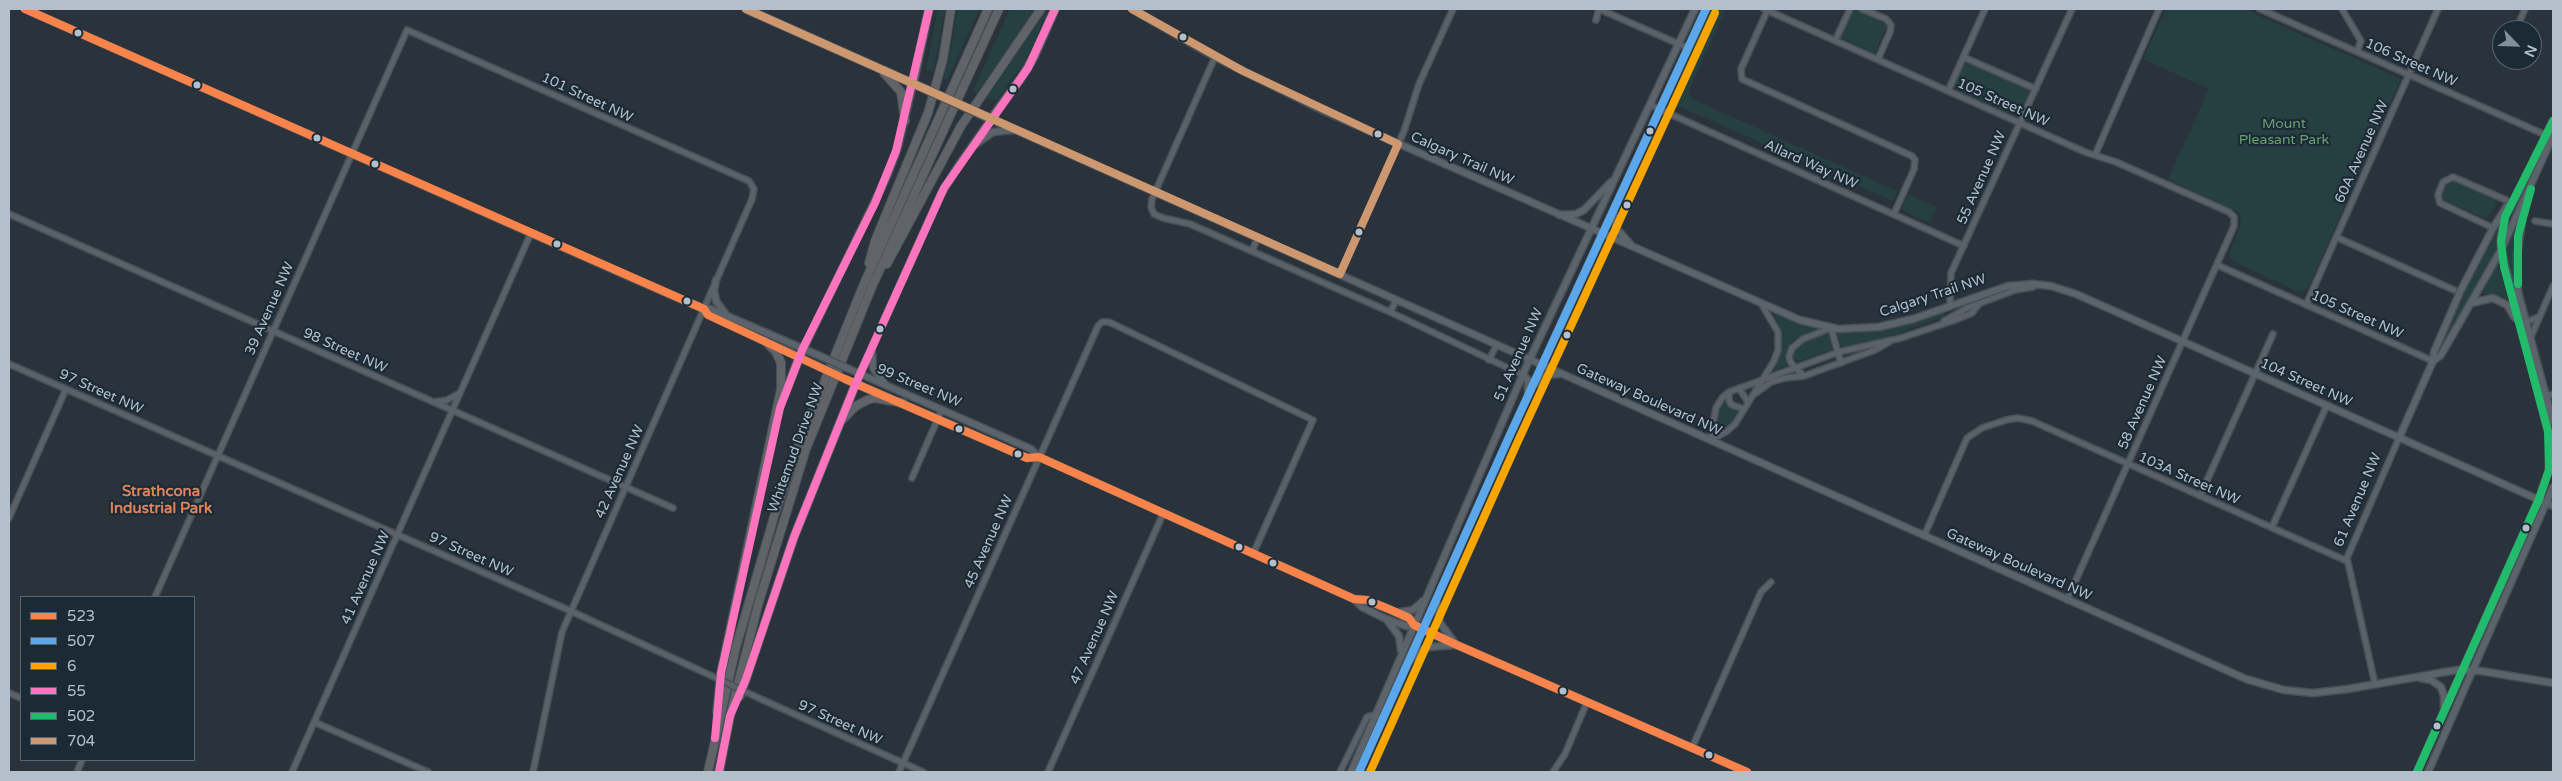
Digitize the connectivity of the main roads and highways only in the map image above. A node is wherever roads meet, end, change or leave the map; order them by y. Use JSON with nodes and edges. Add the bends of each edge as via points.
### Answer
{"nodes":[{"id":1,"x":25,"y":9,"type":"edge"},
{"id":2,"x":747,"y":9,"type":"edge"},
{"id":3,"x":929,"y":9,"type":"edge"},
{"id":4,"x":951,"y":9,"type":"edge"},
{"id":5,"x":988,"y":9,"type":"edge"},
{"id":6,"x":999,"y":9,"type":"edge"},
{"id":7,"x":1041,"y":9,"type":"edge"},
{"id":8,"x":1055,"y":9,"type":"edge"},
{"id":9,"x":1132,"y":9,"type":"edge"},
{"id":10,"x":1695,"y":9,"type":"edge"},
{"id":11,"x":1706,"y":9,"type":"edge"},
{"id":12,"x":879,"y":68,"type":"junction"},
{"id":13,"x":913,"y":84,"type":"junction"},
{"id":14,"x":991,"y":119,"type":"junction"},
{"id":15,"x":905,"y":121,"type":"junction"},
{"id":16,"x":2553,"y":121,"type":"edge"},
{"id":17,"x":1016,"y":130,"type":"junction"},
{"id":18,"x":2551,"y":137,"type":"edge"},
{"id":19,"x":958,"y":166,"type":"junction"},
{"id":20,"x":2526,"y":177,"type":"junction"},
{"id":21,"x":1615,"y":178,"type":"junction"},
{"id":22,"x":2528,"y":194,"type":"junction"},
{"id":23,"x":1617,"y":204,"type":"junction"},
{"id":24,"x":1558,"y":215,"type":"junction"},
{"id":25,"x":1590,"y":229,"type":"junction"},
{"id":26,"x":1603,"y":235,"type":"junction"},
{"id":27,"x":1634,"y":248,"type":"junction"},
{"id":28,"x":2501,"y":250,"type":"junction"},
{"id":29,"x":716,"y":280,"type":"road end"},
{"id":30,"x":2046,"y":285,"type":"joint"},
{"id":31,"x":863,"y":286,"type":"junction"},
{"id":32,"x":871,"y":289,"type":"junction"},
{"id":33,"x":2471,"y":303,"type":"junction"},
{"id":34,"x":704,"y":309,"type":"junction"},
{"id":35,"x":728,"y":316,"type":"junction"},
{"id":36,"x":2522,"y":323,"type":"junction"},
{"id":37,"x":765,"y":341,"type":"junction"},
{"id":38,"x":873,"y":346,"type":"junction"},
{"id":39,"x":803,"y":348,"type":"junction"},
{"id":40,"x":799,"y":358,"type":"junction"},
{"id":41,"x":1530,"y":360,"type":"junction"},
{"id":42,"x":2433,"y":362,"type":"junction"},
{"id":43,"x":1542,"y":365,"type":"junction"},
{"id":44,"x":860,"y":374,"type":"junction"},
{"id":45,"x":1523,"y":375,"type":"junction"},
{"id":46,"x":1562,"y":375,"type":"junction"},
{"id":47,"x":856,"y":383,"type":"junction"},
{"id":48,"x":888,"y":386,"type":"junction"},
{"id":49,"x":1528,"y":396,"type":"junction"},
{"id":50,"x":2543,"y":397,"type":"junction"},
{"id":51,"x":903,"y":404,"type":"junction"},
{"id":52,"x":2553,"y":422,"type":"edge"},
{"id":53,"x":839,"y":424,"type":"junction"},
{"id":54,"x":772,"y":437,"type":"junction"},
{"id":55,"x":2399,"y":438,"type":"junction"},
{"id":56,"x":1039,"y":457,"type":"junction"},
{"id":57,"x":2553,"y":487,"type":"edge"},
{"id":58,"x":2539,"y":499,"type":"junction"},
{"id":59,"x":2550,"y":505,"type":"edge"},
{"id":60,"x":1438,"y":597,"type":"junction"},
{"id":61,"x":1426,"y":598,"type":"junction"},
{"id":62,"x":1354,"y":600,"type":"junction"},
{"id":63,"x":1391,"y":610,"type":"junction"},
{"id":64,"x":1384,"y":618,"type":"junction"},
{"id":65,"x":1414,"y":625,"type":"junction"},
{"id":66,"x":1423,"y":629,"type":"junction"},
{"id":67,"x":1457,"y":645,"type":"junction"},
{"id":68,"x":1401,"y":655,"type":"junction"},
{"id":69,"x":1407,"y":665,"type":"junction"},
{"id":70,"x":2463,"y":670,"type":"junction"},
{"id":71,"x":2473,"y":670,"type":"junction"},
{"id":72,"x":2414,"y":677,"type":"junction"},
{"id":73,"x":2553,"y":683,"type":"edge"},
{"id":74,"x":2444,"y":712,"type":"junction"},
{"id":75,"x":730,"y":716,"type":"junction"},
{"id":76,"x":714,"y":740,"type":"junction"},
{"id":77,"x":708,"y":772,"type":"edge"},
{"id":78,"x":719,"y":772,"type":"edge"},
{"id":79,"x":1351,"y":772,"type":"edge"},
{"id":80,"x":1359,"y":772,"type":"edge"},
{"id":81,"x":1747,"y":772,"type":"edge"},
{"id":82,"x":2417,"y":772,"type":"edge"},
{"id":83,"x":2428,"y":772,"type":"edge"}],
"edges":[{"from":1,"to":34,"type":"main road","name":"99 Street NW"},
{"from":2,"to":12,"type":"highway","name":"Gateway Boulevard NW"},
{"from":3,"to":13,"type":"highway"},
{"from":4,"to":31,"type":"highway","via":[[943,59],[928,113],[875,241]]},
{"from":5,"to":31,"type":"highway","name":"Whitemud Drive NW"},
{"from":6,"to":32,"type":"highway","name":"Whitemud Drive NW"},
{"from":7,"to":32,"type":"highway","via":[[961,126]]},
{"from":8,"to":14,"type":"highway","via":[[1031,62]]},
{"from":9,"to":24,"type":"main road","name":"Calgary Trail NW","via":[[1215,57],[1324,111]]},
{"from":10,"to":21,"type":"main road","name":"51 Avenue NW"},
{"from":11,"to":23,"type":"main road","name":"51 Avenue NW"},
{"from":12,"to":13,"type":"highway","name":"Gateway Boulevard NW"},
{"from":12,"to":15,"type":"highway","via":[[901,92]]},
{"from":13,"to":14,"type":"highway","name":"Gateway Boulevard NW","bridge":true},
{"from":13,"to":15,"type":"main road"},
{"from":14,"to":17,"type":"main road","name":"Gateway Boulevard NW"},
{"from":14,"to":19,"type":"main road"},
{"from":15,"to":39,"type":"main road","via":[[875,202]]},
{"from":16,"to":18,"type":"main road","name":"61 Avenue NW"},
{"from":17,"to":19,"type":"main road","via":[[990,134],[970,149]]},
{"from":17,"to":41,"type":"main road","name":"Gateway Boulevard NW"},
{"from":18,"to":20,"type":"main road","name":"61 Avenue NW"},
{"from":18,"to":22,"type":"main road","name":"61 Avenue NW"},
{"from":19,"to":38,"type":"main road","via":[[936,205]]},
{"from":20,"to":28,"type":"main road","via":[[2505,217]]},
{"from":20,"to":42,"type":"main road","name":"61 Avenue NW","via":[[2492,228],[2434,352]]},
{"from":21,"to":24,"type":"main road","via":[[1584,210]]},
{"from":21,"to":25,"type":"main road","name":"51 Avenue NW"},
{"from":22,"to":28,"type":"main road","name":"61 Avenue NW"},
{"from":22,"to":36,"type":"main road","via":[[2516,256]]},
{"from":23,"to":26,"type":"main road","name":"51 Avenue NW"},
{"from":23,"to":27,"type":"main road","via":[[1613,216],[1615,225]]},
{"from":24,"to":25,"type":"main road","name":"Calgary Trail NW"},
{"from":25,"to":26,"type":"main road","name":"Calgary Trail NW"},
{"from":25,"to":41,"type":"main road","name":"51 Avenue NW"},
{"from":26,"to":27,"type":"main road","name":"Calgary Trail NW"},
{"from":26,"to":43,"type":"main road","name":"51 Avenue NW"},
{"from":27,"to":30,"type":"main road","name":"Calgary Trail NW","via":[[1762,305],[1831,328],[1860,329],[1888,325],[2008,286]]},
{"from":28,"to":33,"type":"main road","name":"61 Avenue NW"},
{"from":28,"to":36,"type":"main road"},
{"from":29,"to":35,"type":"main road","via":[[716,301]]},
{"from":30,"to":55,"type":"main road","name":"104 Street NW","via":[[2076,294]]},
{"from":31,"to":76,"type":"highway","name":"Whitemud Drive NW","via":[[824,378],[776,510],[734,654]]},
{"from":32,"to":75,"type":"highway","name":"Whitemud Drive NW","via":[[794,484],[758,605]]},
{"from":33,"to":36,"type":"main road","via":[[2487,298],[2500,300]]},
{"from":33,"to":42,"type":"main road","name":"61 Avenue NW","via":[[2441,355]]},
{"from":34,"to":35,"type":"main road","name":"99 Street NW"},
{"from":34,"to":37,"type":"main road","name":"99 Street NW","via":[[708,315]]},
{"from":35,"to":39,"type":"main road","name":"99 Street NW"},
{"from":36,"to":50,"type":"main road"},
{"from":36,"to":50,"type":"main road","via":[[2530,339]]},
{"from":37,"to":40,"type":"main road","name":"99 Street NW"},
{"from":37,"to":54,"type":"highway","via":[[778,355],[783,374]]},
{"from":38,"to":44,"type":"main road"},
{"from":38,"to":48,"type":"main road","via":[[873,368]]},
{"from":39,"to":40,"type":"main road"},
{"from":39,"to":44,"type":"main road","name":"99 Street NW","bridge":true},
{"from":40,"to":47,"type":"main road","name":"99 Street NW","bridge":true},
{"from":40,"to":54,"type":"highway","via":[[783,397]]},
{"from":41,"to":43,"type":"main road","name":"Gateway Boulevard NW"},
{"from":41,"to":45,"type":"main road","name":"51 Avenue NW"},
{"from":42,"to":55,"type":"main road","name":"61 Avenue NW"},
{"from":43,"to":46,"type":"main road","name":"Gateway Boulevard NW"},
{"from":43,"to":49,"type":"main road","name":"51 Avenue NW"},
{"from":44,"to":47,"type":"main road"},
{"from":44,"to":48,"type":"main road","name":"99 Street NW"},
{"from":45,"to":49,"type":"main road","via":[[1528,383]]},
{"from":45,"to":61,"type":"main road","name":"51 Avenue NW"},
{"from":46,"to":49,"type":"main road","via":[[1543,377]]},
{"from":46,"to":72,"type":"main road","name":"Gateway Boulevard NW","via":[[2266,686],[2313,693]]},
{"from":47,"to":51,"type":"main road","name":"99 Street NW"},
{"from":47,"to":53,"type":"highway"},
{"from":48,"to":56,"type":"main road","name":"99 Street NW","via":[[1031,449]]},
{"from":49,"to":60,"type":"main road","name":"51 Avenue NW"},
{"from":50,"to":52,"type":"main road"},
{"from":50,"to":58,"type":"main road","via":[[2550,456],[2548,476]]},
{"from":51,"to":53,"type":"highway","via":[[875,398],[867,400],[856,406]]},
{"from":51,"to":56,"type":"main road","name":"99 Street NW","via":[[1027,458]]},
{"from":53,"to":75,"type":"highway","via":[[794,536],[746,679]]},
{"from":54,"to":76,"type":"highway","via":[[721,673]]},
{"from":55,"to":58,"type":"main road","name":"104 Street NW"},
{"from":56,"to":62,"type":"main road","name":"99 Street NW"},
{"from":57,"to":59,"type":"main road"},
{"from":58,"to":59,"type":"main road","name":"104 Street NW"},
{"from":58,"to":70,"type":"main road"},
{"from":59,"to":71,"type":"main road"},
{"from":60,"to":66,"type":"main road","name":"51 Avenue NW"},
{"from":60,"to":67,"type":"main road","via":[[1440,623]]},
{"from":61,"to":63,"type":"main road","via":[[1408,611]]},
{"from":61,"to":65,"type":"main road","name":"51 Avenue NW"},
{"from":62,"to":63,"type":"main road","name":"99 Street NW","via":[[1367,600]]},
{"from":62,"to":64,"type":"main road","name":"99 Street NW"},
{"from":63,"to":65,"type":"main road","name":"99 Street NW","via":[[1409,618]]},
{"from":64,"to":65,"type":"main road","name":"99 Street NW","via":[[1406,626]]},
{"from":64,"to":68,"type":"main road","via":[[1400,636]]},
{"from":65,"to":66,"type":"main road","name":"99 Street NW"},
{"from":65,"to":68,"type":"main road","name":"51 Avenue NW"},
{"from":66,"to":67,"type":"main road","name":"99 Street NW"},
{"from":66,"to":69,"type":"main road","name":"51 Avenue NW"},
{"from":67,"to":69,"type":"main road","via":[[1421,650]]},
{"from":67,"to":81,"type":"main road","name":"99 Street NW"},
{"from":68,"to":79,"type":"main road","name":"51 Avenue NW"},
{"from":69,"to":80,"type":"main road","name":"51 Avenue NW"},
{"from":70,"to":71,"type":"main road","name":"Gateway Boulevard NW"},
{"from":70,"to":72,"type":"main road","name":"Gateway Boulevard NW"},
{"from":70,"to":74,"type":"main road"},
{"from":71,"to":73,"type":"main road","name":"Gateway Boulevard NW"},
{"from":71,"to":83,"type":"main road"},
{"from":72,"to":74,"type":"main road","via":[[2431,680],[2441,687]]},
{"from":74,"to":82,"type":"main road"},
{"from":75,"to":78,"type":"highway","name":"Whitemud Drive NW"},
{"from":76,"to":77,"type":"highway","name":"Whitemud Drive NW"}]}
